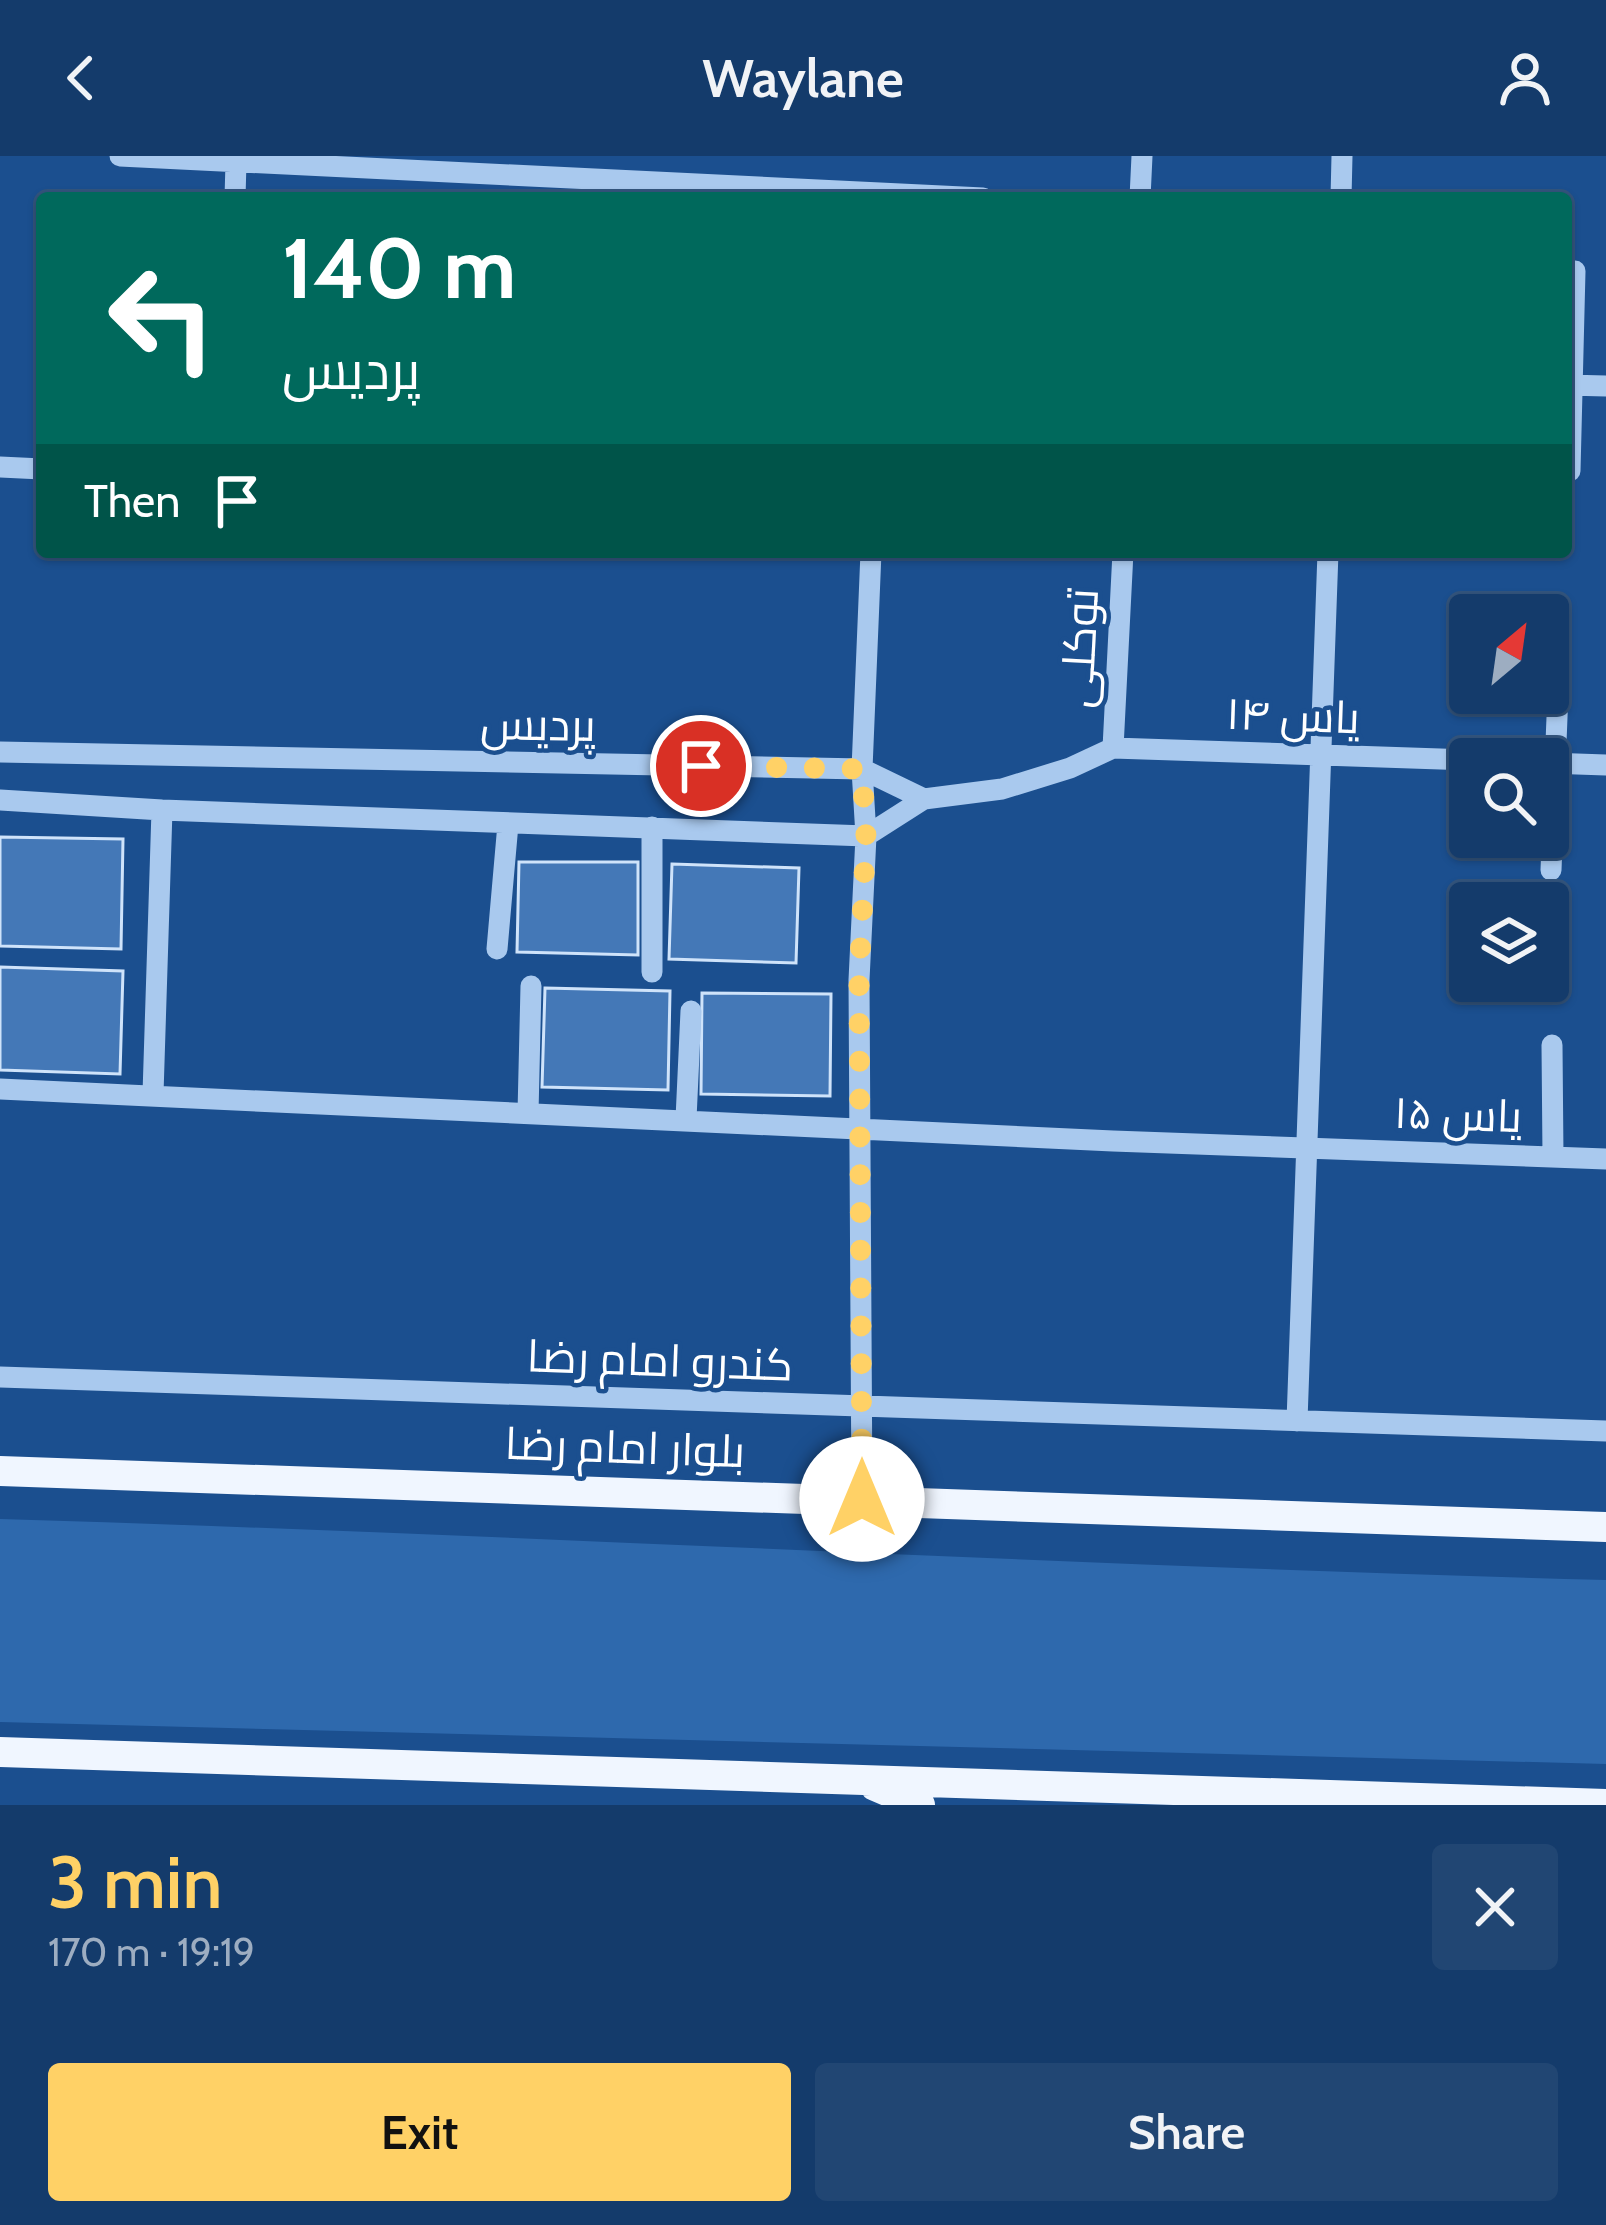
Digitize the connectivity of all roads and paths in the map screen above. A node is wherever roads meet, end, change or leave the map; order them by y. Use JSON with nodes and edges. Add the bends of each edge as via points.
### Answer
{"nodes":[{"id":1,"x":120,"y":156,"type":"edge"},
{"id":2,"x":1142,"y":156,"type":"edge"},
{"id":3,"x":1342,"y":156,"type":"edge"},
{"id":4,"x":236,"y":162,"type":"junction"},
{"id":5,"x":474,"y":165,"type":"edge"},
{"id":6,"x":235,"y":192,"type":"edge"},
{"id":7,"x":839,"y":192,"type":"edge"},
{"id":8,"x":1141,"y":192,"type":"edge"},
{"id":9,"x":1341,"y":192,"type":"edge"},
{"id":10,"x":1575,"y":272,"type":"dead end"},
{"id":11,"x":1572,"y":328,"type":"edge"},
{"id":12,"x":1572,"y":385,"type":"edge"},
{"id":13,"x":1606,"y":386,"type":"edge"},
{"id":14,"x":0,"y":467,"type":"edge"},
{"id":15,"x":36,"y":469,"type":"edge"},
{"id":16,"x":871,"y":558,"type":"edge"},
{"id":17,"x":1123,"y":558,"type":"edge"},
{"id":18,"x":1328,"y":558,"type":"edge"},
{"id":19,"x":1113,"y":748,"type":"junction"},
{"id":20,"x":0,"y":752,"type":"edge"},
{"id":21,"x":1321,"y":755,"type":"junction"},
{"id":22,"x":1449,"y":759,"type":"edge"},
{"id":23,"x":1569,"y":763,"type":"edge"},
{"id":24,"x":1606,"y":764,"type":"edge"},
{"id":25,"x":862,"y":769,"type":"junction"},
{"id":26,"x":924,"y":799,"type":"junction"},
{"id":27,"x":0,"y":800,"type":"edge"},
{"id":28,"x":162,"y":810,"type":"junction"},
{"id":29,"x":508,"y":824,"type":"junction"},
{"id":30,"x":652,"y":827,"type":"junction"},
{"id":31,"x":866,"y":836,"type":"junction"},
{"id":32,"x":1551,"y":858,"type":"edge"},
{"id":33,"x":1551,"y":870,"type":"dead end"},
{"id":34,"x":497,"y":949,"type":"dead end"},
{"id":35,"x":652,"y":973,"type":"dead end"},
{"id":36,"x":531,"y":986,"type":"dead end"},
{"id":37,"x":692,"y":1010,"type":"dead end"},
{"id":38,"x":1552,"y":1045,"type":"dead end"},
{"id":39,"x":0,"y":1089,"type":"edge"},
{"id":40,"x":153,"y":1094,"type":"junction"},
{"id":41,"x":528,"y":1113,"type":"junction"},
{"id":42,"x":686,"y":1119,"type":"junction"},
{"id":43,"x":860,"y":1128,"type":"junction"},
{"id":44,"x":1307,"y":1148,"type":"junction"},
{"id":45,"x":1552,"y":1156,"type":"junction"},
{"id":46,"x":1606,"y":1159,"type":"edge"},
{"id":47,"x":0,"y":1377,"type":"edge"},
{"id":48,"x":861,"y":1406,"type":"junction"},
{"id":49,"x":1297,"y":1420,"type":"junction"},
{"id":50,"x":1606,"y":1431,"type":"edge"},
{"id":51,"x":0,"y":1471,"type":"edge"},
{"id":52,"x":862,"y":1499,"type":"junction"},
{"id":53,"x":1606,"y":1527,"type":"edge"},
{"id":54,"x":0,"y":1752,"type":"edge"},
{"id":55,"x":853,"y":1777,"type":"junction"},
{"id":56,"x":1606,"y":1804,"type":"edge"},
{"id":57,"x":920,"y":1805,"type":"edge"}],
"edges":[{"from":1,"to":4,"type":"street"},
{"from":2,"to":8,"type":"street"},
{"from":3,"to":9,"type":"street"},
{"from":4,"to":5,"type":"street"},
{"from":4,"to":6,"type":"street"},
{"from":5,"to":7,"type":"street"},
{"from":10,"to":11,"type":"street"},
{"from":12,"to":13,"type":"street"},
{"from":14,"to":15,"type":"street"},
{"from":16,"to":25,"type":"street"},
{"from":17,"to":19,"type":"street","name":"توکلی"},
{"from":18,"to":21,"type":"street"},
{"from":19,"to":21,"type":"street","name":"یاس ۱۴"},
{"from":19,"to":26,"type":"street","via":[[1002,789]]},
{"from":20,"to":25,"type":"street","name":"پردیس"},
{"from":21,"to":22,"type":"street","name":"یاس ۱۴"},
{"from":21,"to":44,"type":"street"},
{"from":23,"to":24,"type":"street"},
{"from":25,"to":26,"type":"street","name":"پردیس"},
{"from":25,"to":31,"type":"street"},
{"from":26,"to":31,"type":"street"},
{"from":27,"to":28,"type":"street"},
{"from":28,"to":29,"type":"street"},
{"from":28,"to":40,"type":"street"},
{"from":29,"to":30,"type":"street"},
{"from":29,"to":34,"type":"street"},
{"from":30,"to":31,"type":"street"},
{"from":30,"to":35,"type":"street"},
{"from":31,"to":43,"type":"street"},
{"from":32,"to":33,"type":"street"},
{"from":36,"to":41,"type":"street"},
{"from":37,"to":42,"type":"street"},
{"from":38,"to":45,"type":"street"},
{"from":39,"to":40,"type":"street","name":"یاس ۱۵"},
{"from":40,"to":41,"type":"street","name":"یاس ۱۵"},
{"from":41,"to":42,"type":"street","name":"یاس ۱۵"},
{"from":42,"to":43,"type":"street","name":"یاس ۱۵"},
{"from":43,"to":44,"type":"street","name":"یاس ۱۵"},
{"from":43,"to":48,"type":"street"},
{"from":44,"to":45,"type":"street","name":"یاس ۱۵"},
{"from":44,"to":49,"type":"street"},
{"from":45,"to":46,"type":"street","name":"یاس ۱۵"},
{"from":47,"to":48,"type":"street","name":"کندرو امام رضا"},
{"from":48,"to":49,"type":"street","name":"کندرو امام رضا"},
{"from":48,"to":52,"type":"street"},
{"from":49,"to":50,"type":"street","name":"کندرو امام رضا"},
{"from":51,"to":52,"type":"main road","name":"بلوار امام رضا"},
{"from":52,"to":53,"type":"main road","name":"بلوار امام رضا"},
{"from":54,"to":55,"type":"main road"},
{"from":55,"to":56,"type":"main road"},
{"from":55,"to":57,"type":"main road"}]}
